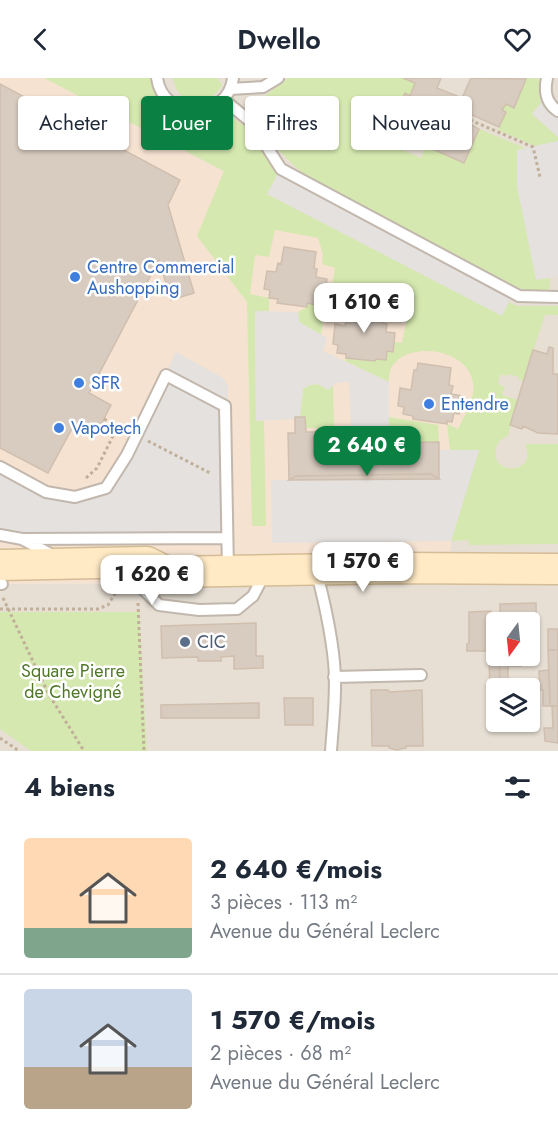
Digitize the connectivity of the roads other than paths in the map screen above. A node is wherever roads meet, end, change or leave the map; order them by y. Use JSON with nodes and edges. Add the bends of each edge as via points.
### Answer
{"nodes":[{"id":1,"x":157,"y":78,"type":"edge"},
{"id":2,"x":278,"y":78,"type":"edge"},
{"id":3,"x":548,"y":78,"type":"edge"},
{"id":4,"x":232,"y":84,"type":"edge"},
{"id":5,"x":164,"y":96,"type":"edge"},
{"id":6,"x":233,"y":107,"type":"edge"},
{"id":7,"x":558,"y":111,"type":"edge"},
{"id":8,"x":558,"y":297,"type":"edge"},
{"id":9,"x":0,"y":467,"type":"edge"},
{"id":10,"x":0,"y":535,"type":"edge"},
{"id":11,"x":228,"y":538,"type":"junction"},
{"id":12,"x":22,"y":539,"type":"junction"},
{"id":13,"x":70,"y":564,"type":"junction"},
{"id":14,"x":316,"y":570,"type":"junction"},
{"id":15,"x":558,"y":570,"type":"edge"},
{"id":16,"x":266,"y":571,"type":"junction"},
{"id":17,"x":167,"y":572,"type":"junction"},
{"id":18,"x":228,"y":572,"type":"junction"},
{"id":19,"x":129,"y":583,"type":"junction"},
{"id":20,"x":2,"y":590,"type":"edge"},
{"id":21,"x":421,"y":675,"type":"dead end"},
{"id":22,"x":334,"y":677,"type":"junction"},
{"id":23,"x":331,"y":751,"type":"edge"}],
"edges":[{"from":1,"to":5,"type":"lane"},
{"from":2,"to":4,"type":"lane","via":[[263,87]]},
{"from":3,"to":7,"type":"lane","via":[[546,98]]},
{"from":6,"to":8,"type":"lane","via":[[251,122],[281,169],[519,296]]},
{"from":9,"to":11,"type":"lane","via":[[46,492],[75,497],[106,488],[127,456],[166,375],[225,406]]},
{"from":10,"to":12,"type":"lane"},
{"from":11,"to":12,"type":"lane"},
{"from":11,"to":18,"type":"lane"},
{"from":12,"to":13,"type":"lane"},
{"from":13,"to":17,"type":"main road","via":[[147,562]]},
{"from":13,"to":20,"type":"main road"},
{"from":14,"to":15,"type":"main road"},
{"from":14,"to":16,"type":"main road"},
{"from":14,"to":22,"type":"lane","via":[[327,612]]},
{"from":16,"to":18,"type":"main road"},
{"from":16,"to":19,"type":"lane","via":[[253,596],[237,609],[159,605]]},
{"from":17,"to":18,"type":"main road"},
{"from":17,"to":19,"type":"main road","via":[[147,583]]},
{"from":19,"to":20,"type":"main road"},
{"from":21,"to":22,"type":"lane"},
{"from":22,"to":23,"type":"lane"}]}
